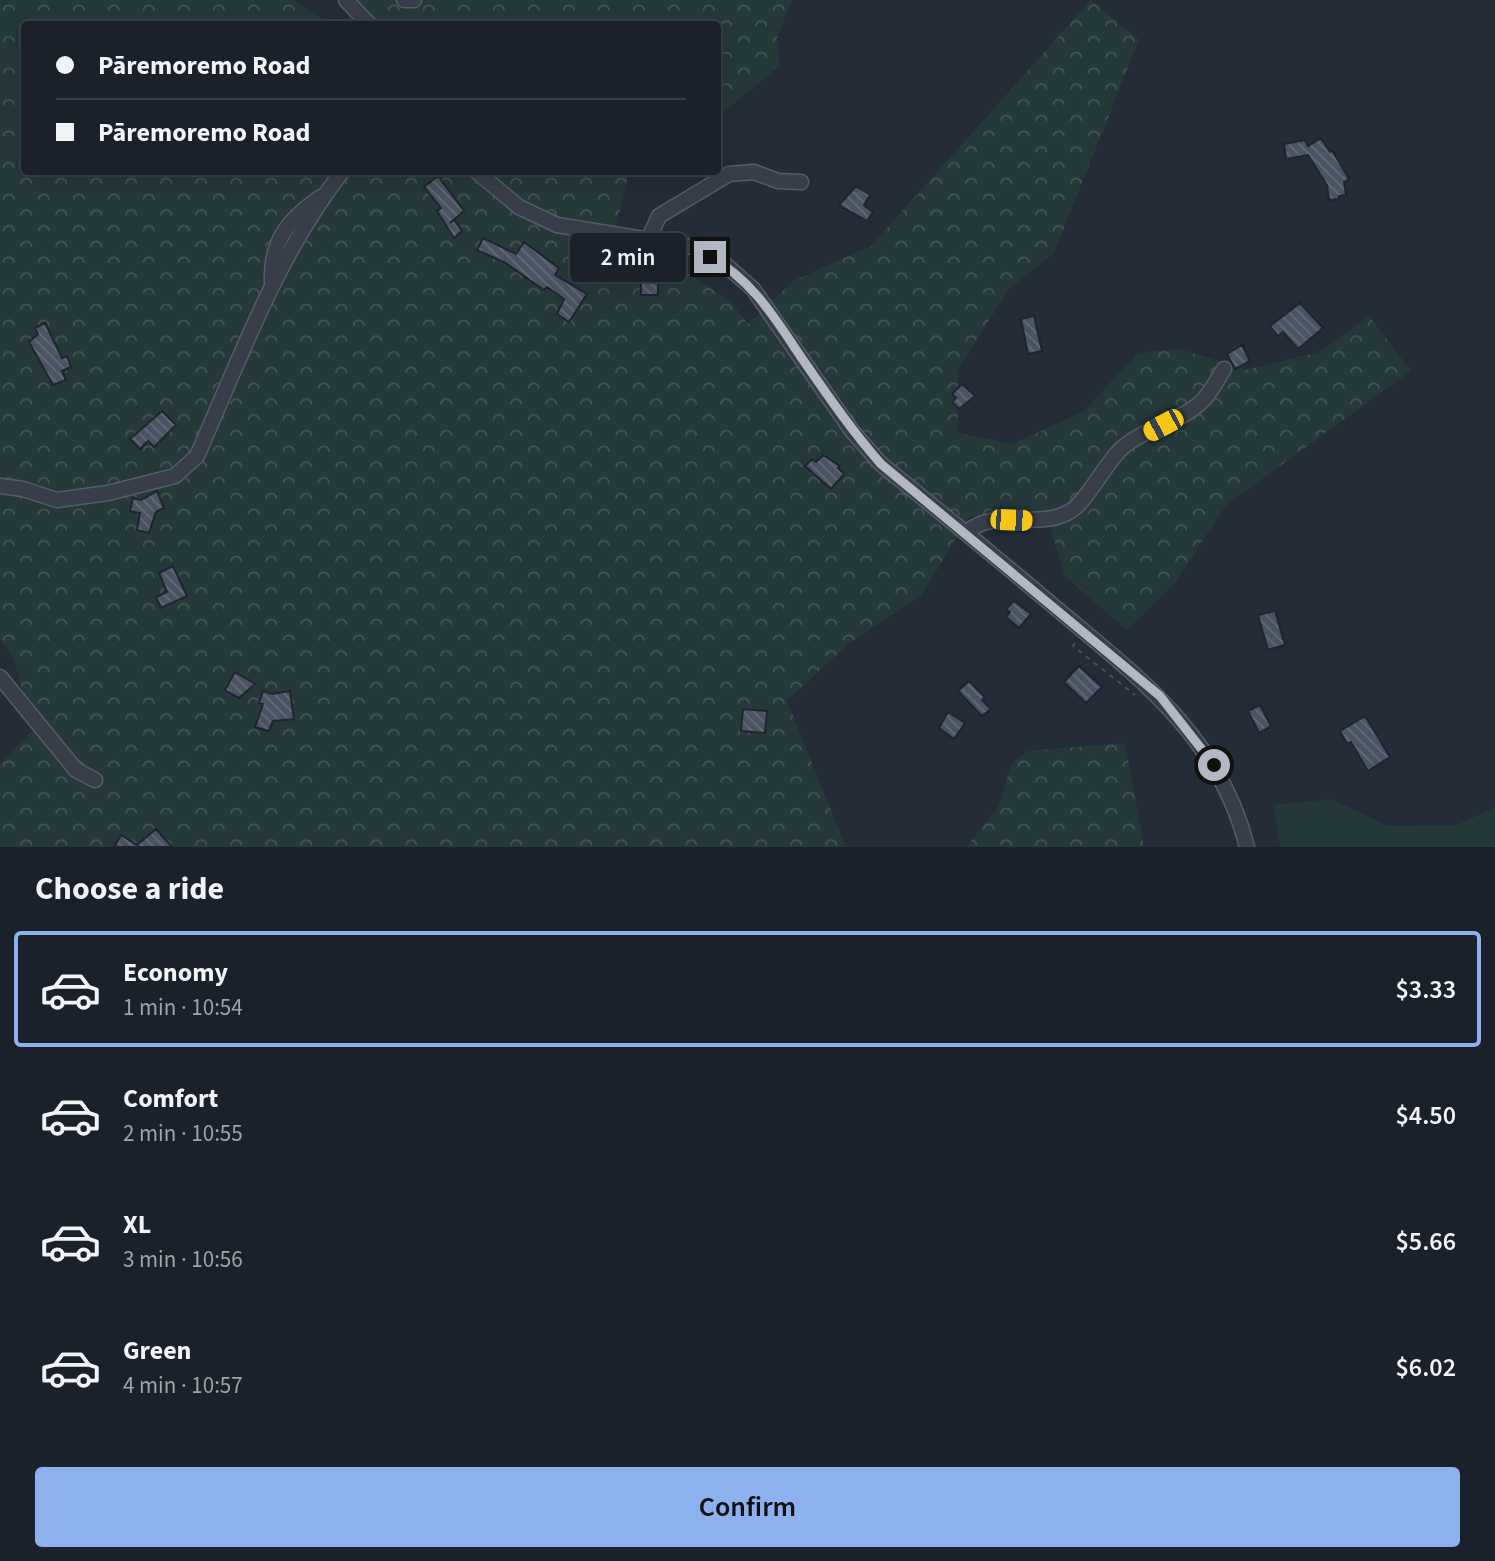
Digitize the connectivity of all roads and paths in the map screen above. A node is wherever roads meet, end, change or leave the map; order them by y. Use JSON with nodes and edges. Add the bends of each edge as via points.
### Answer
{"nodes":[{"id":1,"x":346,"y":0,"type":"edge"},
{"id":2,"x":404,"y":0,"type":"edge"},
{"id":3,"x":414,"y":0,"type":"edge"},
{"id":4,"x":366,"y":21,"type":"edge"},
{"id":5,"x":340,"y":175,"type":"edge"},
{"id":6,"x":481,"y":175,"type":"edge"},
{"id":7,"x":801,"y":182,"type":"dead end"},
{"id":8,"x":649,"y":239,"type":"junction"},
{"id":9,"x":1224,"y":369,"type":"dead end"},
{"id":10,"x":0,"y":485,"type":"edge"},
{"id":11,"x":966,"y":533,"type":"junction"},
{"id":12,"x":1083,"y":631,"type":"junction"},
{"id":13,"x":0,"y":677,"type":"edge"},
{"id":14,"x":1145,"y":683,"type":"junction"},
{"id":15,"x":95,"y":780,"type":"dead end"},
{"id":16,"x":1247,"y":847,"type":"edge"}],
"edges":[{"from":1,"to":4,"type":"street"},
{"from":2,"to":3,"type":"street"},
{"from":5,"to":10,"type":"street","via":[[272,284],[197,456],[184,472],[153,483],[57,500]]},
{"from":6,"to":8,"type":"street","via":[[519,207],[557,225]]},
{"from":7,"to":8,"type":"street","via":[[778,181],[754,172],[729,174],[659,215]]},
{"from":8,"to":11,"type":"street","via":[[693,247],[727,266],[753,289],[852,431],[881,464]]},
{"from":9,"to":11,"type":"street","via":[[1200,404],[1125,446],[1107,462],[1070,512],[1030,521],[977,523]]},
{"from":11,"to":12,"type":"street"},
{"from":12,"to":14,"type":"street"},
{"from":12,"to":14,"type":"path","via":[[1073,646],[1134,697]]},
{"from":13,"to":15,"type":"street","via":[[76,770]]},
{"from":14,"to":16,"type":"street","via":[[1191,732],[1214,765]]}]}
